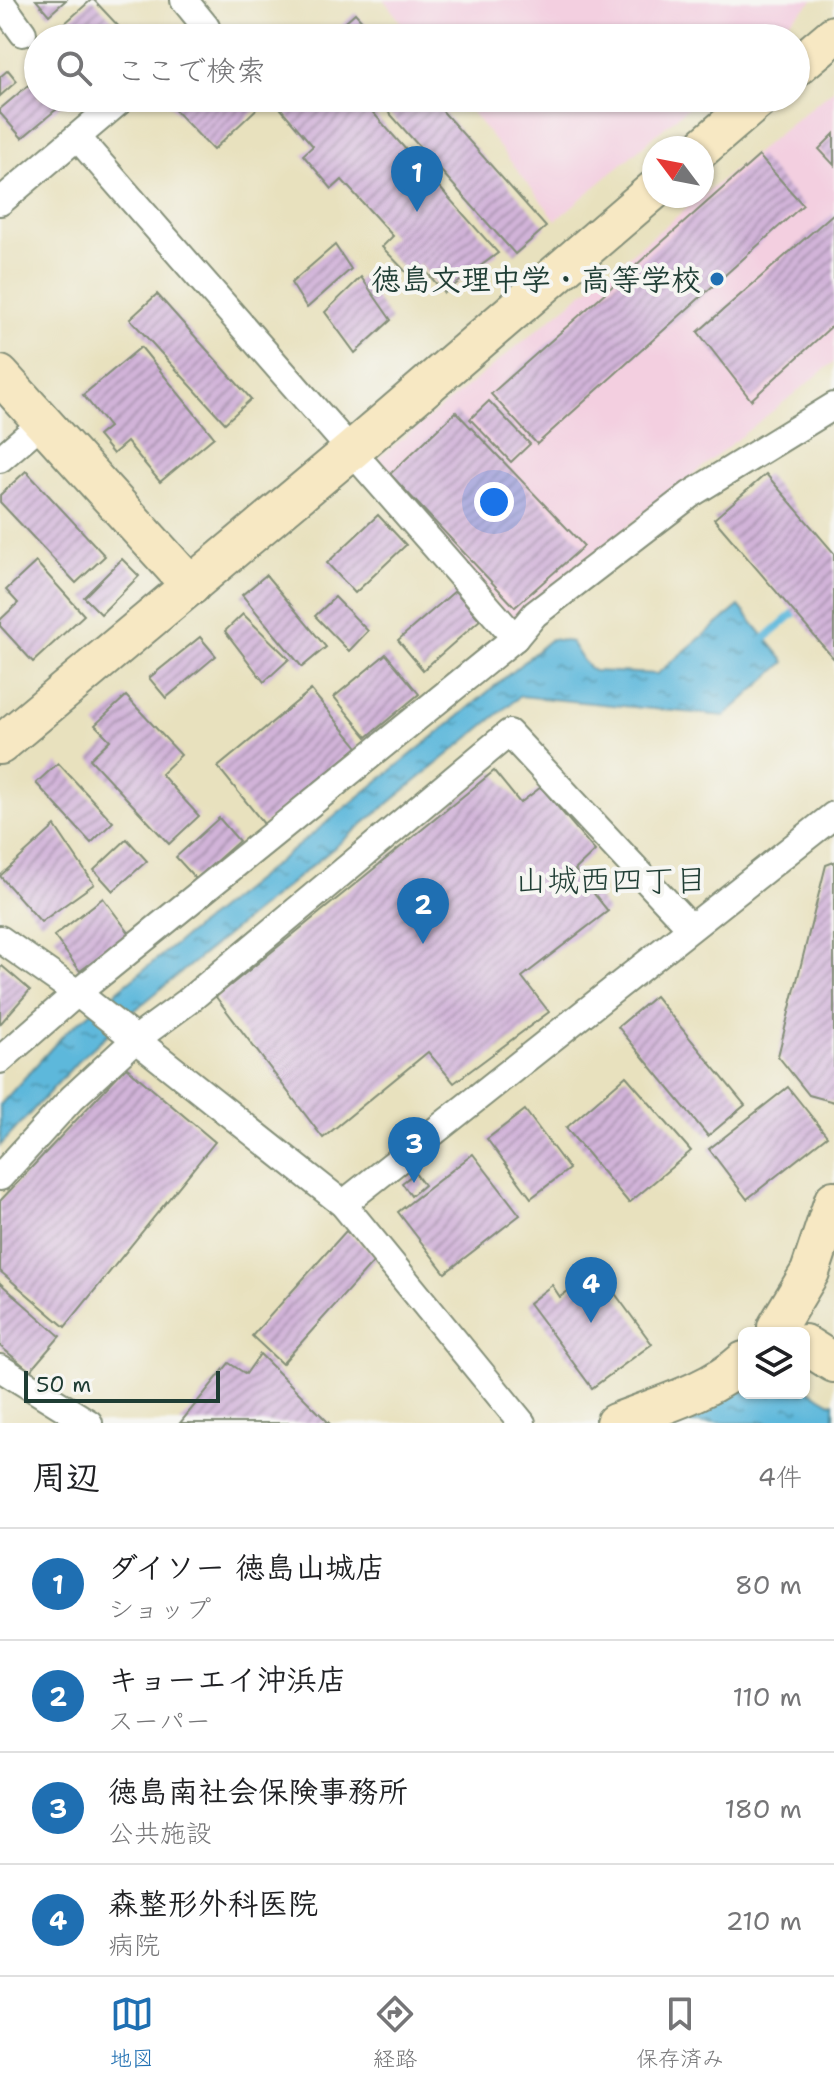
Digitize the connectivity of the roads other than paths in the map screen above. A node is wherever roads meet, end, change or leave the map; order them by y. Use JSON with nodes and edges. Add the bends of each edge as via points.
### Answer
{"nodes":[{"id":1,"x":184,"y":0,"type":"edge"},
{"id":2,"x":0,"y":1,"type":"edge"},
{"id":3,"x":204,"y":24,"type":"edge"},
{"id":4,"x":23,"y":33,"type":"dead end"},
{"id":5,"x":834,"y":35,"type":"edge"},
{"id":6,"x":810,"y":55,"type":"edge"},
{"id":7,"x":106,"y":112,"type":"edge"},
{"id":8,"x":744,"y":112,"type":"edge"},
{"id":9,"x":77,"y":137,"type":"junction"},
{"id":10,"x":714,"y":138,"type":"edge"},
{"id":11,"x":642,"y":200,"type":"edge"},
{"id":12,"x":0,"y":202,"type":"edge"},
{"id":13,"x":0,"y":375,"type":"edge"},
{"id":14,"x":834,"y":406,"type":"edge"},
{"id":15,"x":43,"y":422,"type":"junction"},
{"id":16,"x":352,"y":450,"type":"junction"},
{"id":17,"x":0,"y":459,"type":"edge"},
{"id":18,"x":191,"y":586,"type":"junction"},
{"id":19,"x":515,"y":638,"type":"junction"},
{"id":20,"x":0,"y":745,"type":"edge"},
{"id":21,"x":834,"y":815,"type":"edge"},
{"id":22,"x":690,"y":927,"type":"junction"},
{"id":23,"x":0,"y":939,"type":"edge"},
{"id":24,"x":77,"y":993,"type":"junction"},
{"id":25,"x":135,"y":1040,"type":"junction"},
{"id":26,"x":0,"y":1060,"type":"edge"},
{"id":27,"x":0,"y":1177,"type":"edge"},
{"id":28,"x":834,"y":1200,"type":"edge"},
{"id":29,"x":343,"y":1204,"type":"junction"},
{"id":30,"x":788,"y":1327,"type":"edge"},
{"id":31,"x":810,"y":1349,"type":"edge"},
{"id":32,"x":834,"y":1363,"type":"edge"},
{"id":33,"x":738,"y":1366,"type":"edge"},
{"id":34,"x":0,"y":1368,"type":"edge"},
{"id":35,"x":89,"y":1423,"type":"edge"},
{"id":36,"x":522,"y":1423,"type":"edge"},
{"id":37,"x":615,"y":1423,"type":"edge"}],
"edges":[{"from":1,"to":3,"type":"street"},
{"from":2,"to":4,"type":"street"},
{"from":5,"to":6,"type":"street"},
{"from":7,"to":9,"type":"street"},
{"from":8,"to":10,"type":"street"},
{"from":9,"to":12,"type":"street"},
{"from":9,"to":16,"type":"street"},
{"from":11,"to":16,"type":"street"},
{"from":13,"to":15,"type":"street"},
{"from":14,"to":19,"type":"street","via":[[691,494],[535,614]]},
{"from":15,"to":17,"type":"street"},
{"from":15,"to":18,"type":"street"},
{"from":16,"to":18,"type":"street"},
{"from":16,"to":19,"type":"street"},
{"from":18,"to":20,"type":"street"},
{"from":19,"to":24,"type":"street"},
{"from":21,"to":22,"type":"street"},
{"from":22,"to":25,"type":"street","via":[[509,733]]},
{"from":22,"to":29,"type":"street"},
{"from":23,"to":24,"type":"street"},
{"from":24,"to":25,"type":"street"},
{"from":24,"to":26,"type":"street"},
{"from":25,"to":27,"type":"street","via":[[72,1098]]},
{"from":25,"to":29,"type":"street"},
{"from":28,"to":30,"type":"street"},
{"from":29,"to":36,"type":"street"},
{"from":31,"to":32,"type":"street"},
{"from":33,"to":37,"type":"street"},
{"from":34,"to":35,"type":"street"}]}
